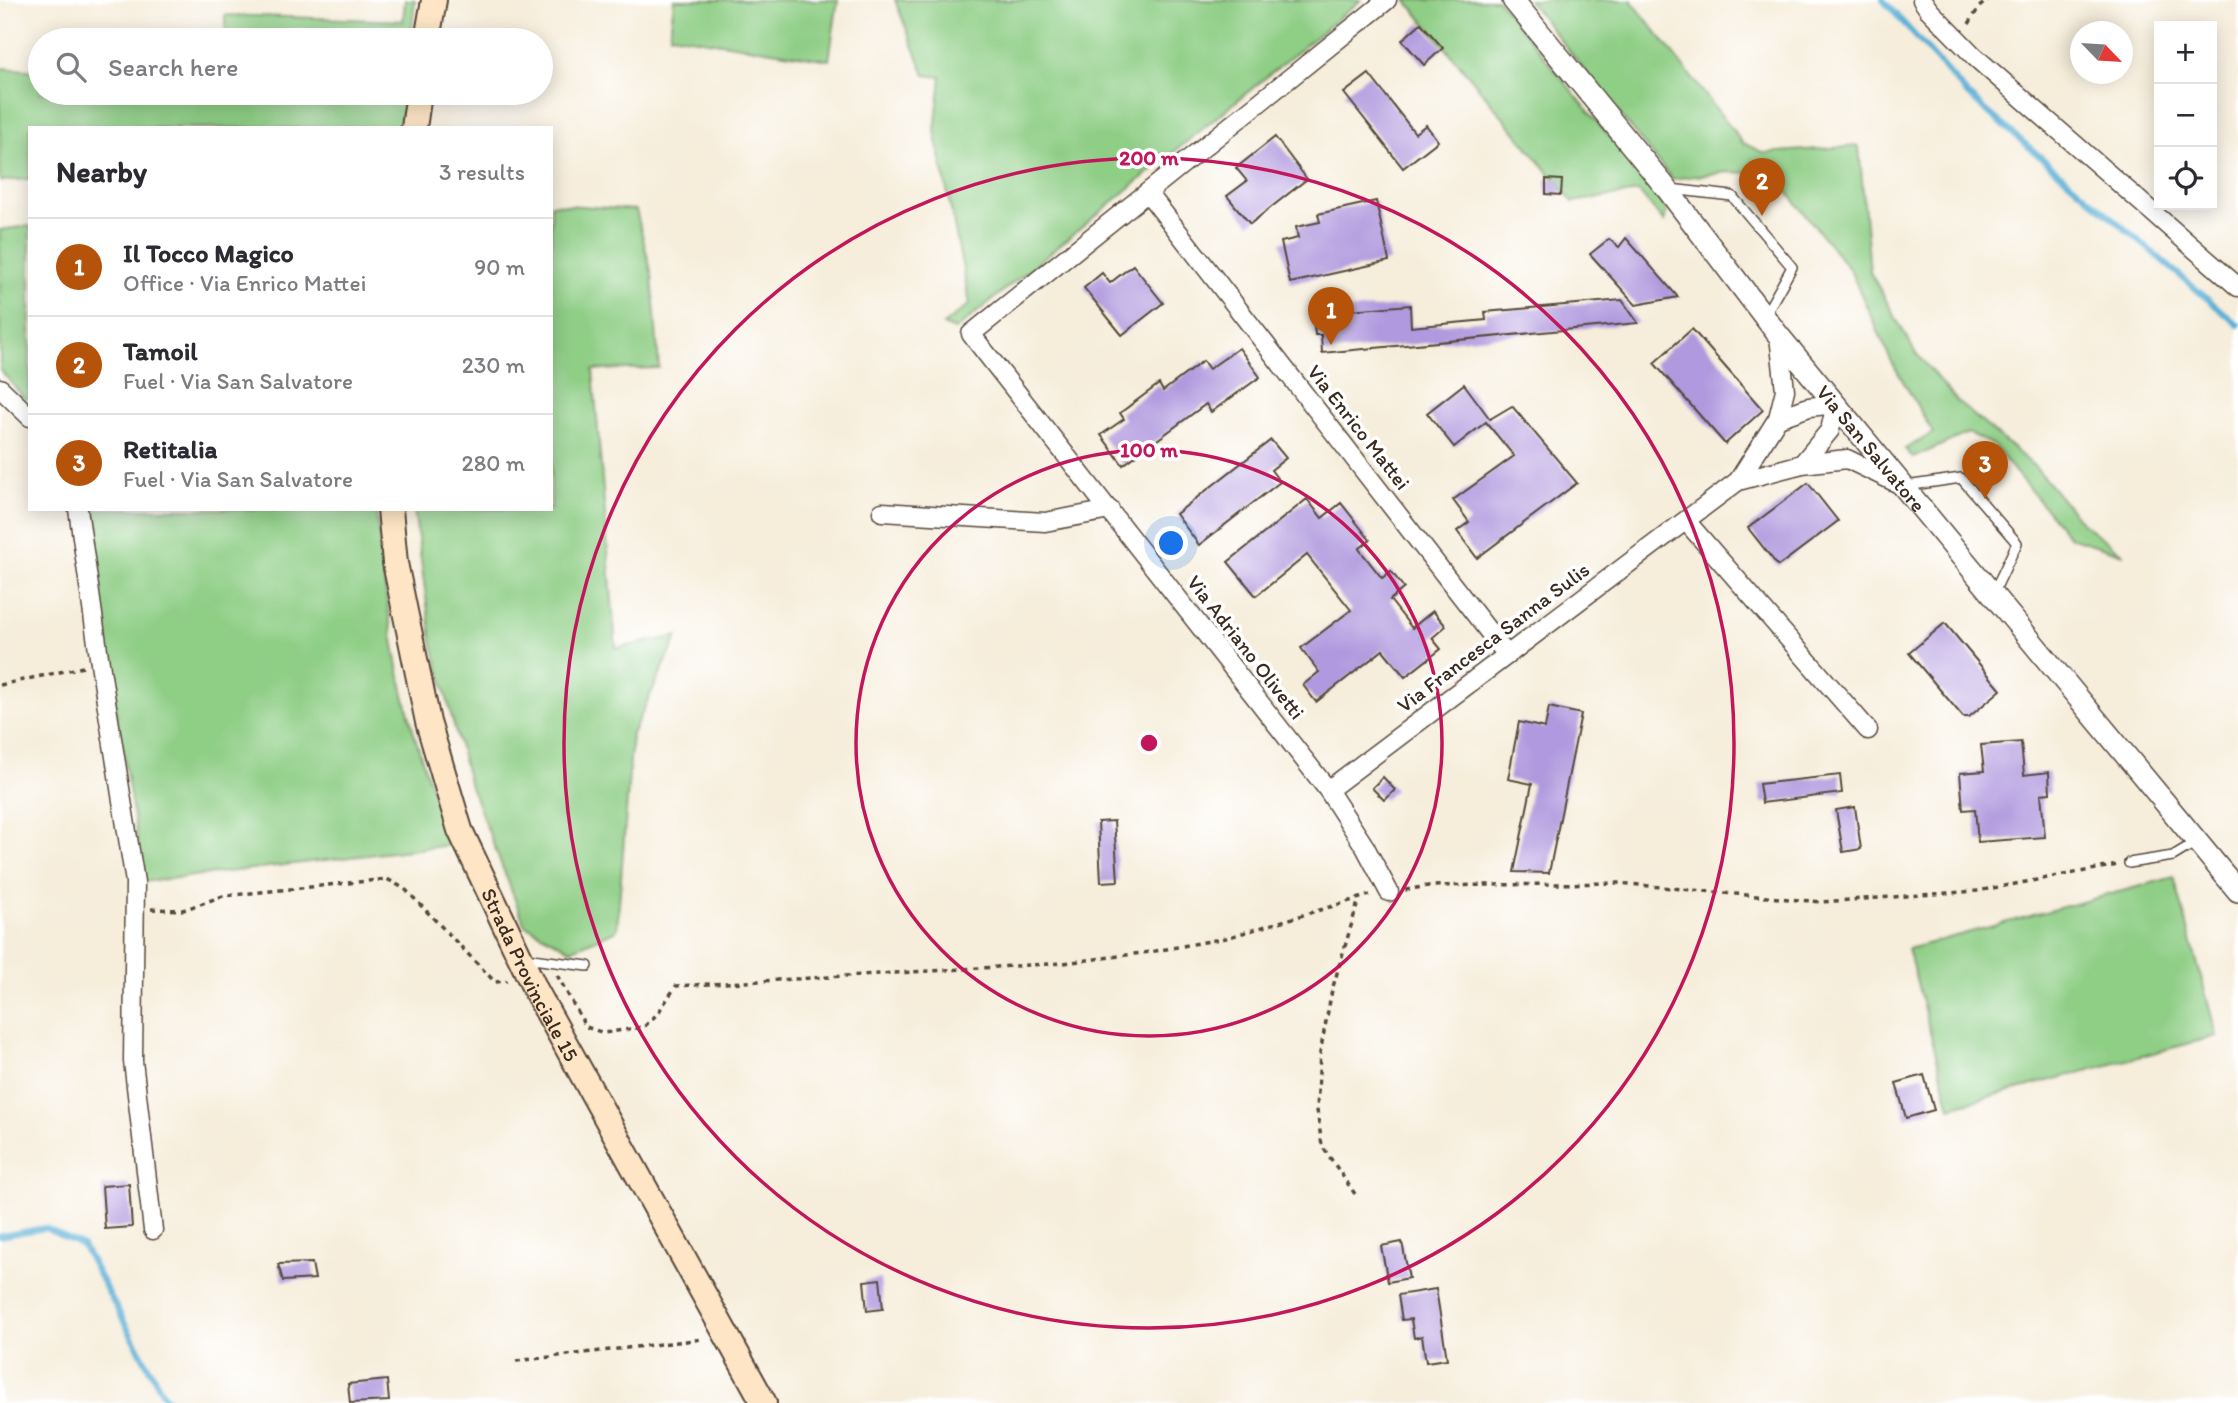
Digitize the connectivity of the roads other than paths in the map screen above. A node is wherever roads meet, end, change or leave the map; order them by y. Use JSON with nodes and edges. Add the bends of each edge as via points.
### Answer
{"nodes":[{"id":1,"x":1387,"y":0,"type":"edge"},
{"id":2,"x":1513,"y":0,"type":"edge"},
{"id":3,"x":1922,"y":0,"type":"edge"},
{"id":4,"x":433,"y":1,"type":"edge"},
{"id":5,"x":429,"y":28,"type":"edge"},
{"id":6,"x":417,"y":105,"type":"edge"},
{"id":7,"x":420,"y":105,"type":"edge"},
{"id":8,"x":414,"y":126,"type":"edge"},
{"id":9,"x":425,"y":126,"type":"edge"},
{"id":10,"x":1667,"y":189,"type":"junction"},
{"id":11,"x":1148,"y":193,"type":"junction"},
{"id":12,"x":2238,"y":287,"type":"edge"},
{"id":13,"x":1765,"y":317,"type":"junction"},
{"id":14,"x":1779,"y":336,"type":"junction"},
{"id":15,"x":0,"y":388,"type":"edge"},
{"id":16,"x":1836,"y":404,"type":"junction"},
{"id":17,"x":28,"y":416,"type":"edge"},
{"id":18,"x":1778,"y":418,"type":"junction"},
{"id":19,"x":1802,"y":464,"type":"junction"},
{"id":20,"x":1738,"y":481,"type":"junction"},
{"id":21,"x":1905,"y":486,"type":"junction"},
{"id":22,"x":1110,"y":510,"type":"junction"},
{"id":23,"x":78,"y":511,"type":"edge"},
{"id":24,"x":390,"y":511,"type":"edge"},
{"id":25,"x":882,"y":512,"type":"dead end"},
{"id":26,"x":1686,"y":521,"type":"junction"},
{"id":27,"x":1993,"y":593,"type":"junction"},
{"id":28,"x":1507,"y":655,"type":"junction"},
{"id":29,"x":1868,"y":730,"type":"dead end"},
{"id":30,"x":1328,"y":790,"type":"junction"},
{"id":31,"x":2197,"y":841,"type":"junction"},
{"id":32,"x":2129,"y":863,"type":"road end"},
{"id":33,"x":2238,"y":891,"type":"edge"},
{"id":34,"x":1389,"y":892,"type":"road end"},
{"id":35,"x":588,"y":966,"type":"dead end"},
{"id":36,"x":524,"y":967,"type":"junction"},
{"id":37,"x":153,"y":1230,"type":"dead end"},
{"id":38,"x":764,"y":1403,"type":"edge"}],
"edges":[{"from":1,"to":11,"type":"street"},
{"from":2,"to":10,"type":"street","name":"Via San Salvatore"},
{"from":3,"to":12,"type":"street","via":[[1965,47]]},
{"from":4,"to":5,"type":"main road"},
{"from":6,"to":8,"type":"main road"},
{"from":7,"to":9,"type":"lane"},
{"from":10,"to":13,"type":"street","name":"Via San Salvatore"},
{"from":10,"to":13,"type":"lane","via":[[1732,195],[1792,267]]},
{"from":11,"to":22,"type":"street","name":"Via Adriano Olivetti","via":[[971,334]]},
{"from":11,"to":28,"type":"street","name":"Via Enrico Mattei"},
{"from":13,"to":14,"type":"street","name":"Via San Salvatore"},
{"from":14,"to":16,"type":"street","name":"Via San Salvatore"},
{"from":14,"to":18,"type":"street","name":"Via Francesca Sanna Sulis","via":[[1785,390]]},
{"from":15,"to":17,"type":"street"},
{"from":16,"to":18,"type":"street"},
{"from":16,"to":19,"type":"street","via":[[1830,430]]},
{"from":16,"to":21,"type":"street","name":"Via San Salvatore"},
{"from":18,"to":20,"type":"street","name":"Via Francesca Sanna Sulis"},
{"from":19,"to":20,"type":"street","name":"Via Francesca Sanna Sulis"},
{"from":19,"to":21,"type":"street","name":"Via Francesca Sanna Sulis","via":[[1847,459]]},
{"from":20,"to":26,"type":"street","name":"Via Francesca Sanna Sulis"},
{"from":21,"to":27,"type":"street","name":"Via San Salvatore"},
{"from":21,"to":27,"type":"lane","via":[[1961,478],[2017,542]]},
{"from":22,"to":25,"type":"street","via":[[1045,522]]},
{"from":22,"to":30,"type":"street","name":"Via Adriano Olivetti"},
{"from":23,"to":37,"type":"street","via":[[135,882],[132,1061]]},
{"from":24,"to":36,"type":"main road","name":"Strada Provinciale 15","via":[[395,563],[428,722],[460,830]]},
{"from":26,"to":28,"type":"street","name":"Via Francesca Sanna Sulis"},
{"from":26,"to":29,"type":"street"},
{"from":27,"to":31,"type":"street","name":"Via San Salvatore"},
{"from":28,"to":30,"type":"street","name":"Via Francesca Sanna Sulis"},
{"from":30,"to":34,"type":"street","name":"Via Adriano Olivetti"},
{"from":31,"to":32,"type":"lane","via":[[2173,856]]},
{"from":31,"to":33,"type":"street","name":"Via San Salvatore"},
{"from":35,"to":36,"type":"lane","via":[[549,961]]},
{"from":36,"to":38,"type":"main road","name":"Strada Provinciale 15"}]}
